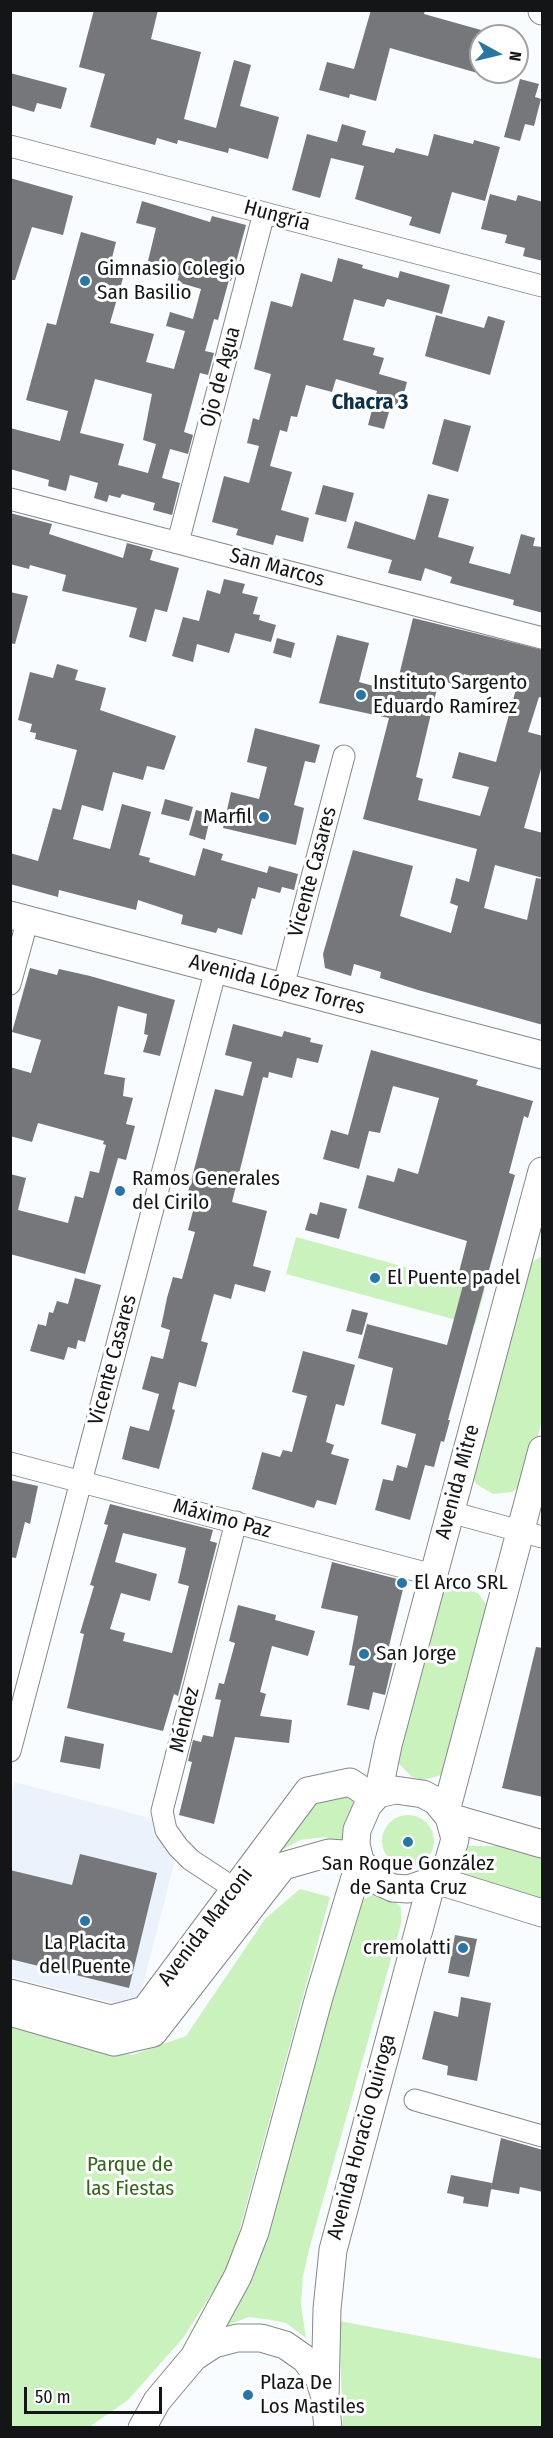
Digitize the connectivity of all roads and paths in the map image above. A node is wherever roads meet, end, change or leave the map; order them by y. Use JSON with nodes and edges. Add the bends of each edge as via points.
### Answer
{"nodes":[{"id":1,"x":10,"y":146,"type":"edge"},
{"id":2,"x":264,"y":213,"type":"junction"},
{"id":3,"x":543,"y":286,"type":"edge"},
{"id":4,"x":10,"y":499,"type":"edge"},
{"id":5,"x":178,"y":542,"type":"junction"},
{"id":6,"x":543,"y":638,"type":"edge"},
{"id":7,"x":344,"y":756,"type":"dead end"},
{"id":8,"x":19,"y":917,"type":"edge"},
{"id":9,"x":216,"y":969,"type":"junction"},
{"id":10,"x":10,"y":984,"type":"edge"},
{"id":11,"x":283,"y":987,"type":"junction"},
{"id":12,"x":543,"y":1055,"type":"edge"},
{"id":13,"x":543,"y":1171,"type":"edge"},
{"id":14,"x":535,"y":1227,"type":"edge"},
{"id":15,"x":543,"y":1450,"type":"edge"},
{"id":16,"x":10,"y":1463,"type":"edge"},
{"id":17,"x":81,"y":1482,"type":"junction"},
{"id":18,"x":450,"y":1512,"type":"junction"},
{"id":19,"x":236,"y":1522,"type":"junction"},
{"id":20,"x":532,"y":1534,"type":"edge"},
{"id":21,"x":434,"y":1575,"type":"junction"},
{"id":22,"x":10,"y":1751,"type":"edge"},
{"id":23,"x":376,"y":1796,"type":"junction"},
{"id":24,"x":447,"y":1814,"type":"junction"},
{"id":25,"x":543,"y":1844,"type":"edge"},
{"id":26,"x":359,"y":1858,"type":"junction"},
{"id":27,"x":434,"y":1879,"type":"junction"},
{"id":28,"x":235,"y":1889,"type":"junction"},
{"id":29,"x":543,"y":1913,"type":"edge"},
{"id":30,"x":10,"y":1993,"type":"edge"},
{"id":31,"x":10,"y":2012,"type":"edge"},
{"id":32,"x":415,"y":2100,"type":"dead end"},
{"id":33,"x":543,"y":2136,"type":"edge"},
{"id":34,"x":194,"y":2357,"type":"junction"},
{"id":35,"x":325,"y":2398,"type":"junction"},
{"id":36,"x":157,"y":2401,"type":"junction"},
{"id":37,"x":127,"y":2427,"type":"edge"},
{"id":38,"x":142,"y":2427,"type":"edge"},
{"id":39,"x":328,"y":2427,"type":"edge"}],
"edges":[{"from":1,"to":2,"type":"street","name":"Hungría"},
{"from":2,"to":3,"type":"street","name":"Hungría"},
{"from":2,"to":5,"type":"street","name":"Ojo de Agua"},
{"from":4,"to":5,"type":"street","name":"San Marcos"},
{"from":5,"to":6,"type":"street","name":"San Marcos"},
{"from":7,"to":11,"type":"street","name":"Vicente Casares"},
{"from":8,"to":9,"type":"main road","name":"Avenida López Torres"},
{"from":8,"to":10,"type":"street"},
{"from":9,"to":11,"type":"main road","name":"Avenida López Torres"},
{"from":9,"to":17,"type":"street","name":"Vicente Casares"},
{"from":11,"to":12,"type":"main road","name":"Avenida López Torres"},
{"from":13,"to":14,"type":"main road","name":"Avenida Mitre"},
{"from":14,"to":18,"type":"main road","name":"Avenida Mitre"},
{"from":15,"to":20,"type":"main road"},
{"from":16,"to":17,"type":"street","name":"Máximo Paz"},
{"from":17,"to":19,"type":"street","name":"Máximo Paz"},
{"from":17,"to":22,"type":"street","name":"Vicente Casares"},
{"from":18,"to":20,"type":"street"},
{"from":18,"to":21,"type":"main road","name":"Avenida Mitre"},
{"from":19,"to":21,"type":"street","name":"Máximo Paz"},
{"from":19,"to":28,"type":"street","name":"Méndez","via":[[162,1811],[166,1830],[191,1860]]},
{"from":20,"to":24,"type":"main road"},
{"from":21,"to":23,"type":"main road","name":"Avenida Mitre"},
{"from":23,"to":24,"type":"main road","via":[[394,1790],[423,1794]]},
{"from":23,"to":26,"type":"main road","via":[[357,1830]]},
{"from":23,"to":28,"type":"main road","name":"Avenida Marconi","via":[[350,1782],[308,1791]]},
{"from":24,"to":25,"type":"main road"},
{"from":24,"to":27,"type":"main road","via":[[455,1839],[453,1854],[447,1867]]},
{"from":26,"to":27,"type":"main road","via":[[378,1881],[393,1888],[408,1890]]},
{"from":26,"to":31,"type":"main road","name":"Avenida Marconi","via":[[329,1853],[283,1866],[153,2033],[114,2042]]},
{"from":26,"to":34,"type":"main road","name":"Avenida Horacio Quiroga","via":[[255,2232],[238,2276]]},
{"from":27,"to":29,"type":"main road"},
{"from":27,"to":35,"type":"main road","name":"Avenida Horacio Quiroga","via":[[333,2250]]},
{"from":28,"to":30,"type":"main road","name":"Avenida Marconi","via":[[145,2010],[111,2019]]},
{"from":32,"to":33,"type":"street"},
{"from":34,"to":35,"type":"main road","name":"Avenida Horacio Quiroga","via":[[214,2344],[230,2340],[261,2338],[285,2345],[305,2359],[320,2378]]},
{"from":34,"to":36,"type":"main road","name":"Avenida Horacio Quiroga"},
{"from":35,"to":39,"type":"main road","name":"Avenida Horacio Quiroga"},
{"from":36,"to":37,"type":"main road"},
{"from":36,"to":38,"type":"main road","name":"Avenida Horacio Quiroga"}]}
